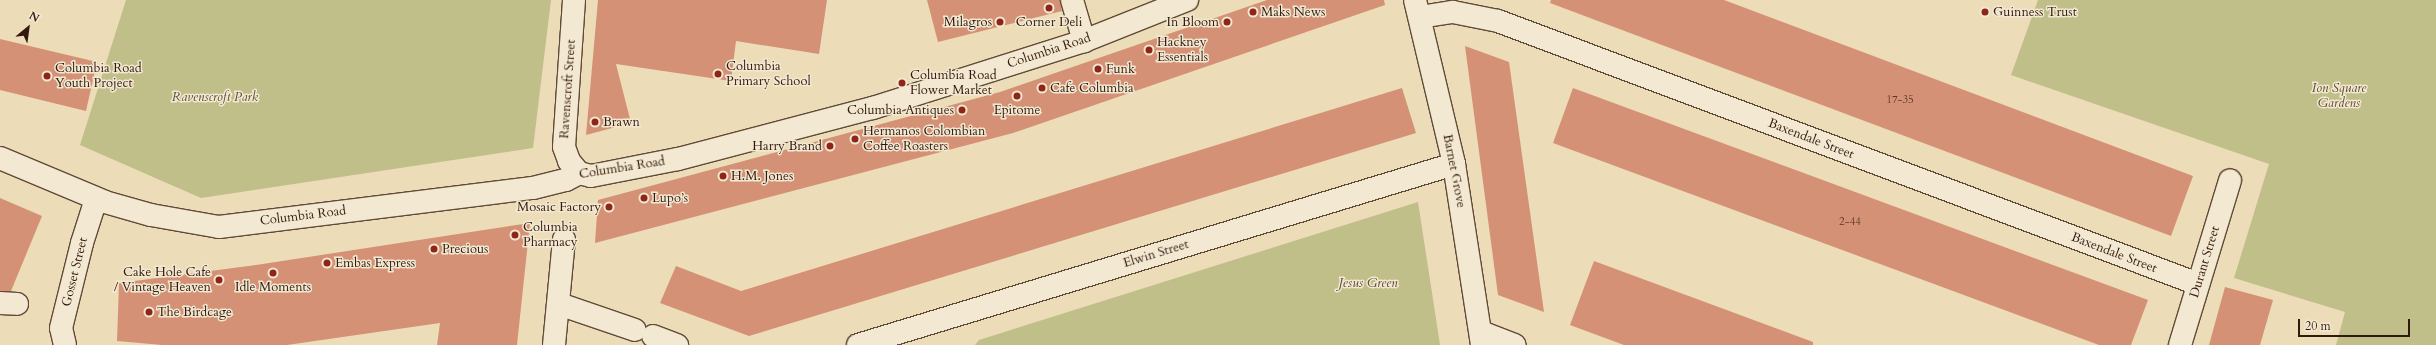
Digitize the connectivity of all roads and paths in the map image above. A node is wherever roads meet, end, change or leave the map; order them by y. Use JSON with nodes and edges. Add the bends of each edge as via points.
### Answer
{"nodes":[{"id":1,"x":574,"y":0,"type":"edge"},
{"id":2,"x":1072,"y":0,"type":"edge"},
{"id":3,"x":1187,"y":0,"type":"edge"},
{"id":4,"x":1417,"y":8,"type":"edge"},
{"id":5,"x":1084,"y":40,"type":"junction"},
{"id":6,"x":0,"y":158,"type":"edge"},
{"id":7,"x":1454,"y":164,"type":"junction"},
{"id":8,"x":579,"y":173,"type":"junction"},
{"id":9,"x":2230,"y":180,"type":"dead end"},
{"id":10,"x":96,"y":199,"type":"junction"},
{"id":11,"x":564,"y":239,"type":"dead end"},
{"id":12,"x":2198,"y":284,"type":"junction"},
{"id":13,"x":559,"y":304,"type":"junction"},
{"id":14,"x":1481,"y":338,"type":"edge"},
{"id":15,"x":65,"y":345,"type":"edge"},
{"id":16,"x":554,"y":345,"type":"edge"},
{"id":17,"x":677,"y":345,"type":"edge"},
{"id":18,"x":858,"y":345,"type":"edge"},
{"id":19,"x":1515,"y":345,"type":"edge"},
{"id":20,"x":2180,"y":345,"type":"edge"}],
"edges":[{"from":1,"to":8,"type":"street","name":"Ravenscroft Street","via":[[564,147],[569,161]]},
{"from":2,"to":5,"type":"street"},
{"from":3,"to":5,"type":"street","name":"Columbia Road"},
{"from":4,"to":7,"type":"street","name":"Barnet Grove"},
{"from":4,"to":12,"type":"street","name":"Baxendale Street","via":[[1498,21]]},
{"from":5,"to":8,"type":"street","name":"Columbia Road","via":[[866,110],[678,158],[591,176]]},
{"from":6,"to":10,"type":"street","name":"Columbia Road"},
{"from":7,"to":14,"type":"street","name":"Barnet Grove"},
{"from":7,"to":18,"type":"street","name":"Elwin Street"},
{"from":8,"to":10,"type":"street","name":"Columbia Road","via":[[566,180],[533,188],[219,227],[151,215]]},
{"from":9,"to":12,"type":"street","name":"Durant Street"},
{"from":10,"to":15,"type":"street","name":"Gosset Street","via":[[61,328]]},
{"from":11,"to":13,"type":"street"},
{"from":12,"to":20,"type":"street","name":"Durant Street"},
{"from":13,"to":16,"type":"street"},
{"from":13,"to":17,"type":"street"},
{"from":14,"to":19,"type":"street"}]}
